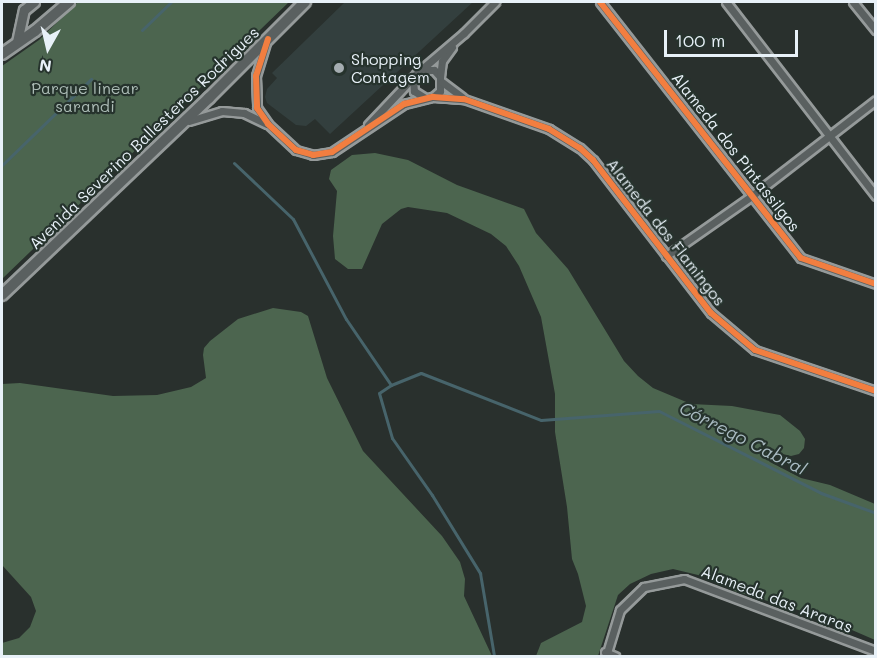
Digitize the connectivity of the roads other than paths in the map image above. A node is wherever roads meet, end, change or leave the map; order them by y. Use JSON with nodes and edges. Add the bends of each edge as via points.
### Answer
{"nodes":[{"id":1,"x":34,"y":2,"type":"edge"},
{"id":2,"x":69,"y":2,"type":"edge"},
{"id":3,"x":305,"y":2,"type":"edge"},
{"id":4,"x":495,"y":2,"type":"edge"},
{"id":5,"x":600,"y":2,"type":"edge"},
{"id":6,"x":726,"y":2,"type":"edge"},
{"id":7,"x":853,"y":2,"type":"edge"},
{"id":8,"x":876,"y":30,"type":"edge"},
{"id":9,"x":464,"y":33,"type":"junction"},
{"id":10,"x":268,"y":39,"type":"junction"},
{"id":11,"x":17,"y":42,"type":"junction"},
{"id":12,"x":2,"y":54,"type":"edge"},
{"id":13,"x":419,"y":71,"type":"junction"},
{"id":14,"x":413,"y":78,"type":"junction"},
{"id":15,"x":441,"y":80,"type":"junction"},
{"id":16,"x":429,"y":97,"type":"junction"},
{"id":17,"x":464,"y":99,"type":"junction"},
{"id":18,"x":876,"y":100,"type":"edge"},
{"id":19,"x":268,"y":124,"type":"junction"},
{"id":20,"x":178,"y":125,"type":"junction"},
{"id":21,"x":827,"y":135,"type":"junction"},
{"id":22,"x":356,"y":138,"type":"junction"},
{"id":23,"x":753,"y":195,"type":"junction"},
{"id":24,"x":876,"y":196,"type":"edge"},
{"id":25,"x":666,"y":256,"type":"junction"},
{"id":26,"x":876,"y":284,"type":"edge"},
{"id":27,"x":2,"y":295,"type":"edge"},
{"id":28,"x":876,"y":391,"type":"edge"},
{"id":29,"x":876,"y":651,"type":"edge"},
{"id":30,"x":605,"y":655,"type":"edge"},
{"id":31,"x":615,"y":657,"type":"edge"}],
"edges":[{"from":1,"to":11,"type":"street","via":[[24,10]]},
{"from":2,"to":11,"type":"main road"},
{"from":3,"to":10,"type":"main road","name":"Avenida Severino Ballesteros Rodrigues"},
{"from":4,"to":9,"type":"street"},
{"from":5,"to":23,"type":"street","name":"Alameda dos Pintassilgos"},
{"from":6,"to":21,"type":"street"},
{"from":7,"to":8,"type":"street"},
{"from":9,"to":13,"type":"street"},
{"from":9,"to":15,"type":"street","via":[[445,57]]},
{"from":10,"to":19,"type":"street","via":[[256,76],[255,94],[257,108]]},
{"from":10,"to":20,"type":"main road","name":"Avenida Severino Ballesteros Rodrigues"},
{"from":11,"to":12,"type":"main road"},
{"from":13,"to":14,"type":"street"},
{"from":13,"to":15,"type":"street","via":[[429,69]]},
{"from":14,"to":16,"type":"street","via":[[414,91]]},
{"from":14,"to":22,"type":"street"},
{"from":15,"to":16,"type":"street","via":[[440,91]]},
{"from":15,"to":17,"type":"street","name":"Alameda dos Flamingos"},
{"from":16,"to":17,"type":"street","name":"Alameda dos Flamingos"},
{"from":16,"to":22,"type":"street","via":[[404,104]]},
{"from":17,"to":25,"type":"street","name":"Alameda dos Flamingos","via":[[549,129],[580,148]]},
{"from":18,"to":21,"type":"street"},
{"from":19,"to":20,"type":"street","via":[[244,113],[222,111]]},
{"from":19,"to":22,"type":"street","via":[[296,150],[313,154],[332,152]]},
{"from":20,"to":27,"type":"main road","name":"Avenida Severino Ballesteros Rodrigues"},
{"from":21,"to":23,"type":"street"},
{"from":21,"to":24,"type":"street"},
{"from":23,"to":25,"type":"street"},
{"from":23,"to":26,"type":"street","name":"Alameda dos Pintassilgos","via":[[801,258]]},
{"from":25,"to":28,"type":"street","name":"Alameda dos Flamingos","via":[[711,313],[755,350]]},
{"from":29,"to":30,"type":"street","name":"Alameda das Araras","via":[[684,579],[644,587],[636,594],[620,610]]},
{"from":30,"to":31,"type":"street"}]}
